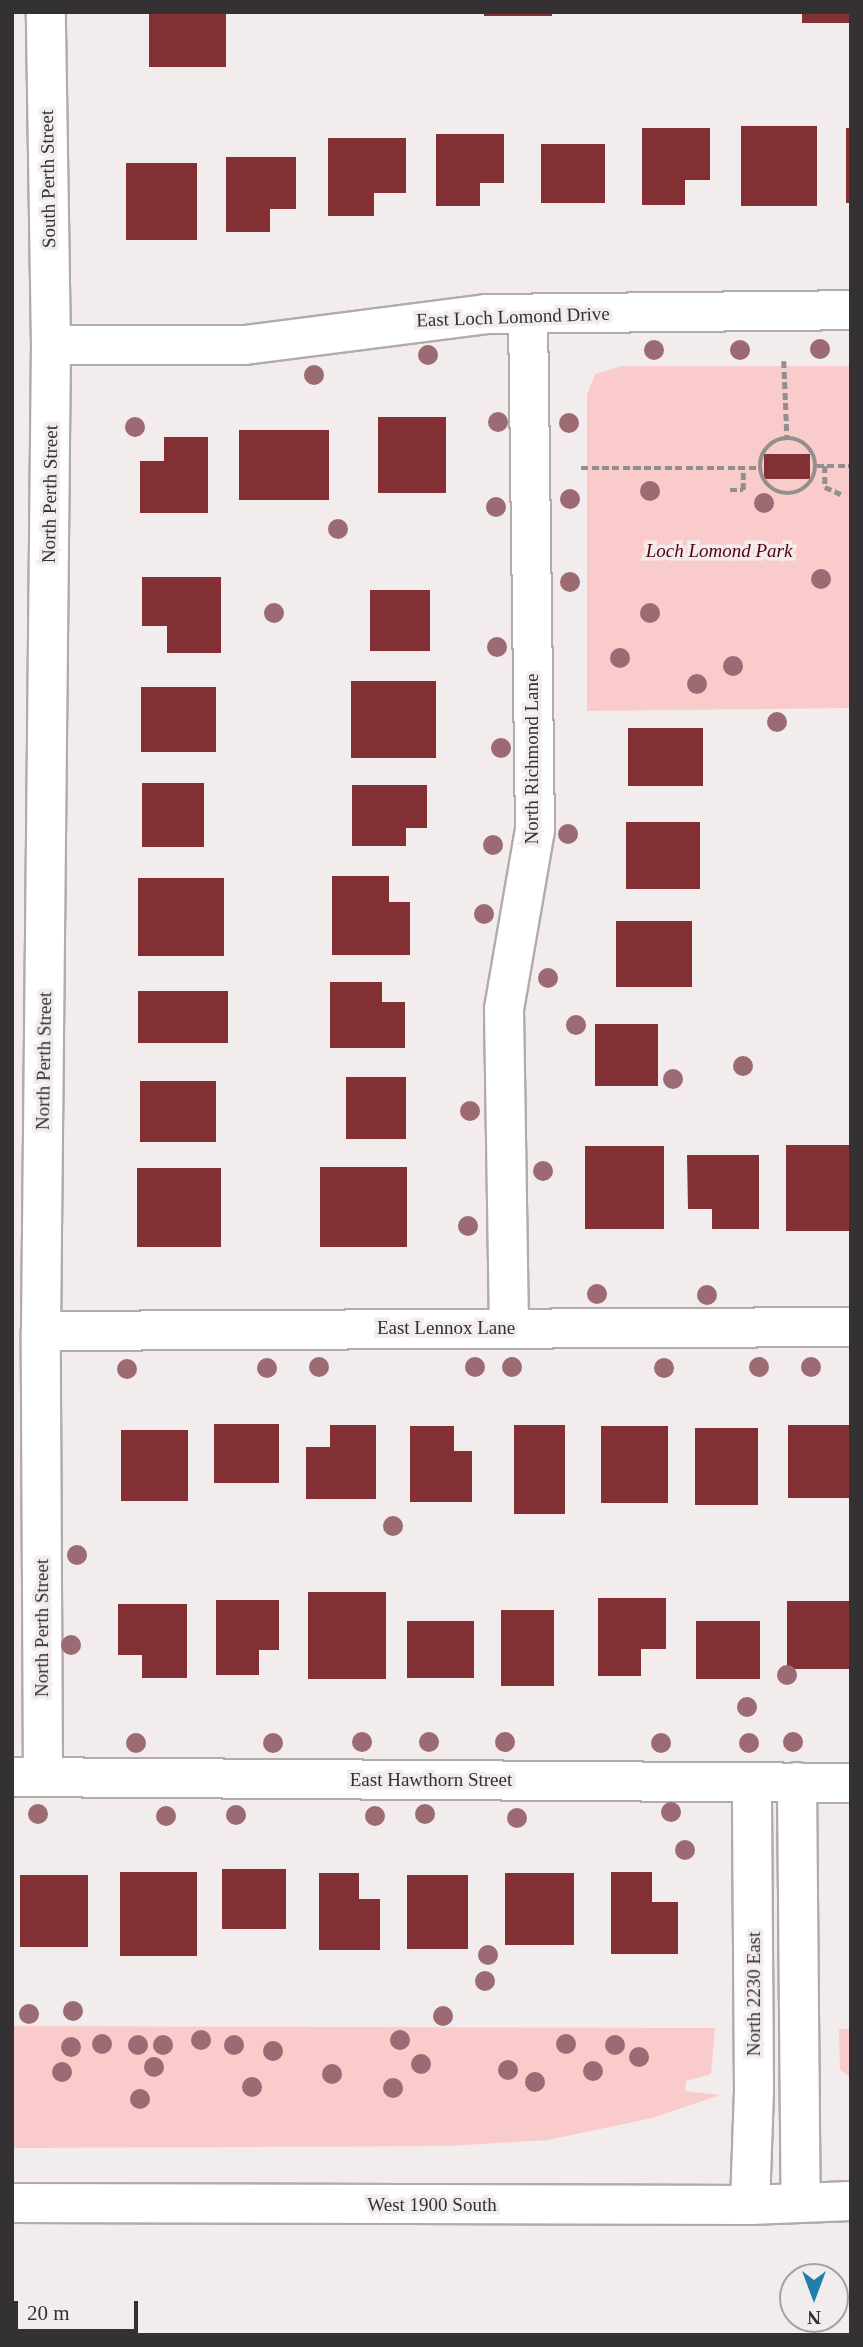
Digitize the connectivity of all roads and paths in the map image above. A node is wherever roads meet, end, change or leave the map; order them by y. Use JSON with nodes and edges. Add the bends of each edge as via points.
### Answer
{"nodes":[{"id":1,"x":46,"y":12,"type":"edge"},
{"id":2,"x":851,"y":310,"type":"edge"},
{"id":3,"x":528,"y":314,"type":"junction"},
{"id":4,"x":51,"y":345,"type":"junction"},
{"id":5,"x":783,"y":361,"type":"dead end"},
{"id":6,"x":787,"y":437,"type":"junction"},
{"id":7,"x":817,"y":466,"type":"junction"},
{"id":8,"x":825,"y":466,"type":"junction"},
{"id":9,"x":851,"y":466,"type":"edge"},
{"id":10,"x":581,"y":468,"type":"dead end"},
{"id":11,"x":743,"y":468,"type":"junction"},
{"id":12,"x":760,"y":468,"type":"junction"},
{"id":13,"x":730,"y":491,"type":"dead end"},
{"id":14,"x":843,"y":495,"type":"dead end"},
{"id":15,"x":851,"y":1326,"type":"edge"},
{"id":16,"x":509,"y":1328,"type":"junction"},
{"id":17,"x":41,"y":1331,"type":"junction"},
{"id":18,"x":27,"y":1777,"type":"edge"},
{"id":19,"x":752,"y":1782,"type":"junction"},
{"id":20,"x":797,"y":1782,"type":"junction"},
{"id":21,"x":851,"y":1783,"type":"edge"},
{"id":22,"x":800,"y":2202,"type":"junction"},
{"id":23,"x":851,"y":2202,"type":"edge"},
{"id":24,"x":12,"y":2203,"type":"edge"},
{"id":25,"x":750,"y":2206,"type":"junction"}],
"edges":[{"from":1,"to":4,"type":"street","name":"South Perth Street"},
{"from":2,"to":3,"type":"street","name":"East Loch Lomond Drive"},
{"from":3,"to":4,"type":"street","name":"East Loch Lomond Drive","via":[[399,322],[245,345]]},
{"from":3,"to":16,"type":"street","name":"North Richmond Lane","via":[[535,830],[504,1009]]},
{"from":4,"to":17,"type":"street","name":"North Perth Street"},
{"from":5,"to":6,"type":"path"},
{"from":6,"to":7,"type":"path","via":[[806,443]]},
{"from":6,"to":12,"type":"path","via":[[766,446]]},
{"from":7,"to":8,"type":"path"},
{"from":7,"to":12,"type":"path","via":[[803,490],[785,494],[768,486]]},
{"from":8,"to":9,"type":"path"},
{"from":8,"to":14,"type":"path","via":[[825,487]]},
{"from":10,"to":11,"type":"path"},
{"from":11,"to":12,"type":"path"},
{"from":11,"to":13,"type":"path","via":[[743,491]]},
{"from":15,"to":16,"type":"street","name":"East Lennox Lane"},
{"from":16,"to":17,"type":"street","name":"East Lennox Lane"},
{"from":17,"to":18,"type":"street","name":"North Perth Street"},
{"from":18,"to":19,"type":"street","name":"East Hawthorn Street"},
{"from":19,"to":20,"type":"street","name":"East Hawthorn Street"},
{"from":19,"to":25,"type":"street","name":"North 2230 East"},
{"from":20,"to":21,"type":"street","name":"East Hawthorn Street"},
{"from":20,"to":22,"type":"street"},
{"from":22,"to":23,"type":"street","name":"West 1900 South"},
{"from":22,"to":25,"type":"street","name":"West 1900 South"},
{"from":24,"to":25,"type":"street","name":"West 1900 South"}]}
